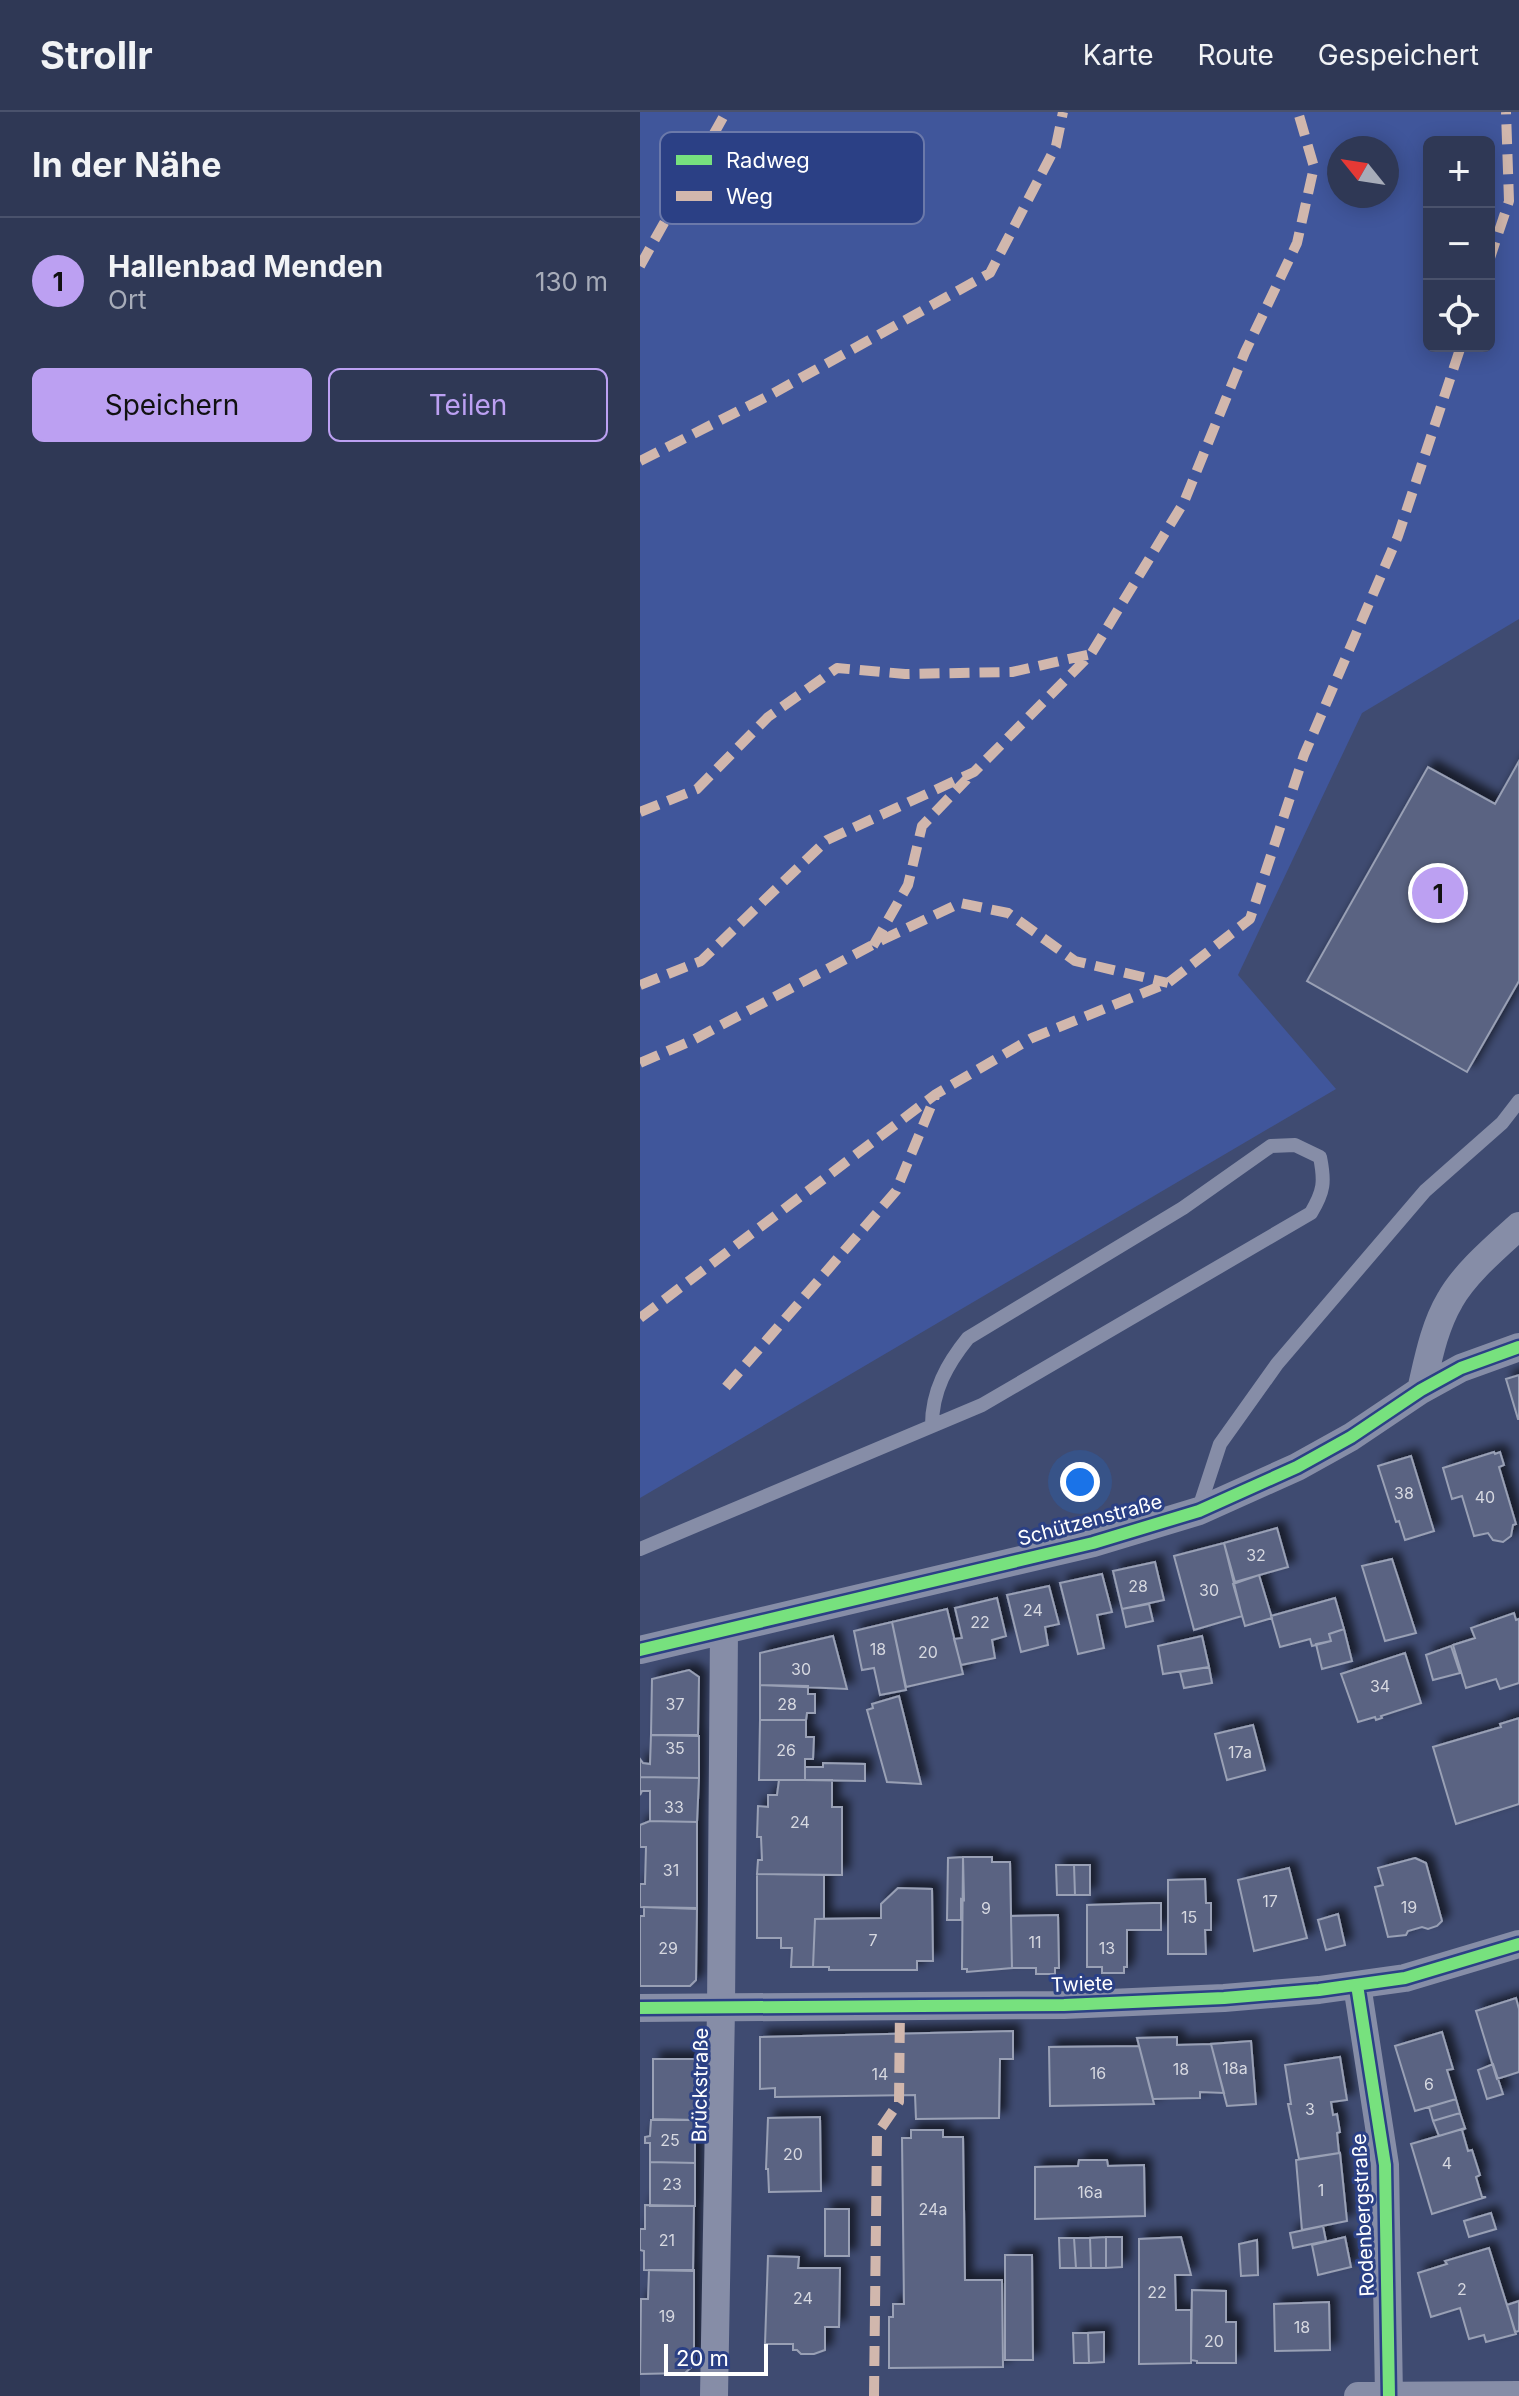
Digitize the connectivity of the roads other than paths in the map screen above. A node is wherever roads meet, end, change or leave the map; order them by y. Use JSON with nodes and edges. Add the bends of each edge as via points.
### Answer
{"nodes":[{"id":1,"x":1519,"y":1101,"type":"edge"},
{"id":2,"x":1519,"y":1119,"type":"edge"},
{"id":3,"x":1502,"y":1123,"type":"junction"},
{"id":4,"x":1519,"y":1226,"type":"edge"},
{"id":5,"x":1519,"y":1347,"type":"edge"},
{"id":6,"x":1421,"y":1390,"type":"junction"},
{"id":7,"x":932,"y":1425,"type":"junction"},
{"id":8,"x":1199,"y":1511,"type":"junction"},
{"id":9,"x":640,"y":1549,"type":"edge"},
{"id":10,"x":724,"y":1630,"type":"junction"},
{"id":11,"x":640,"y":1650,"type":"edge"},
{"id":12,"x":1519,"y":1944,"type":"edge"},
{"id":13,"x":1357,"y":1985,"type":"junction"},
{"id":14,"x":640,"y":2008,"type":"edge"},
{"id":15,"x":721,"y":2009,"type":"junction"},
{"id":16,"x":1519,"y":2395,"type":"edge"},
{"id":17,"x":714,"y":2396,"type":"edge"},
{"id":18,"x":1358,"y":2396,"type":"edge"},
{"id":19,"x":1389,"y":2396,"type":"edge"}],
"edges":[{"from":1,"to":3,"type":"lane"},
{"from":2,"to":3,"type":"lane"},
{"from":3,"to":8,"type":"lane","via":[[1425,1191],[1277,1364],[1220,1444]]},
{"from":4,"to":6,"type":"street","via":[[1450,1299],[1433,1338]]},
{"from":5,"to":6,"type":"street","name":"Schützenstraße","via":[[1461,1368]]},
{"from":6,"to":8,"type":"street","name":"Schützenstraße","via":[[1297,1467]]},
{"from":7,"to":7,"type":"lane","via":[[982,1405],[1311,1213],[1325,1180],[1320,1157],[1295,1145],[1271,1146],[1183,1208],[968,1338],[951,1359],[932,1403]]},
{"from":7,"to":9,"type":"lane"},
{"from":8,"to":10,"type":"street","name":"Schützenstraße","via":[[1093,1543]]},
{"from":10,"to":11,"type":"street","name":"Schützenstraße"},
{"from":10,"to":15,"type":"street","name":"Brückstraße"},
{"from":12,"to":13,"type":"street","name":"Twiete","via":[[1405,1978]]},
{"from":13,"to":15,"type":"street","name":"Twiete","via":[[1064,2005]]},
{"from":13,"to":19,"type":"street","name":"Rodenbergstraße","via":[[1385,2165]]},
{"from":14,"to":15,"type":"street","name":"Twiete"},
{"from":15,"to":17,"type":"street","name":"Brückstraße"},
{"from":16,"to":19,"type":"street"},
{"from":18,"to":19,"type":"street"}]}
